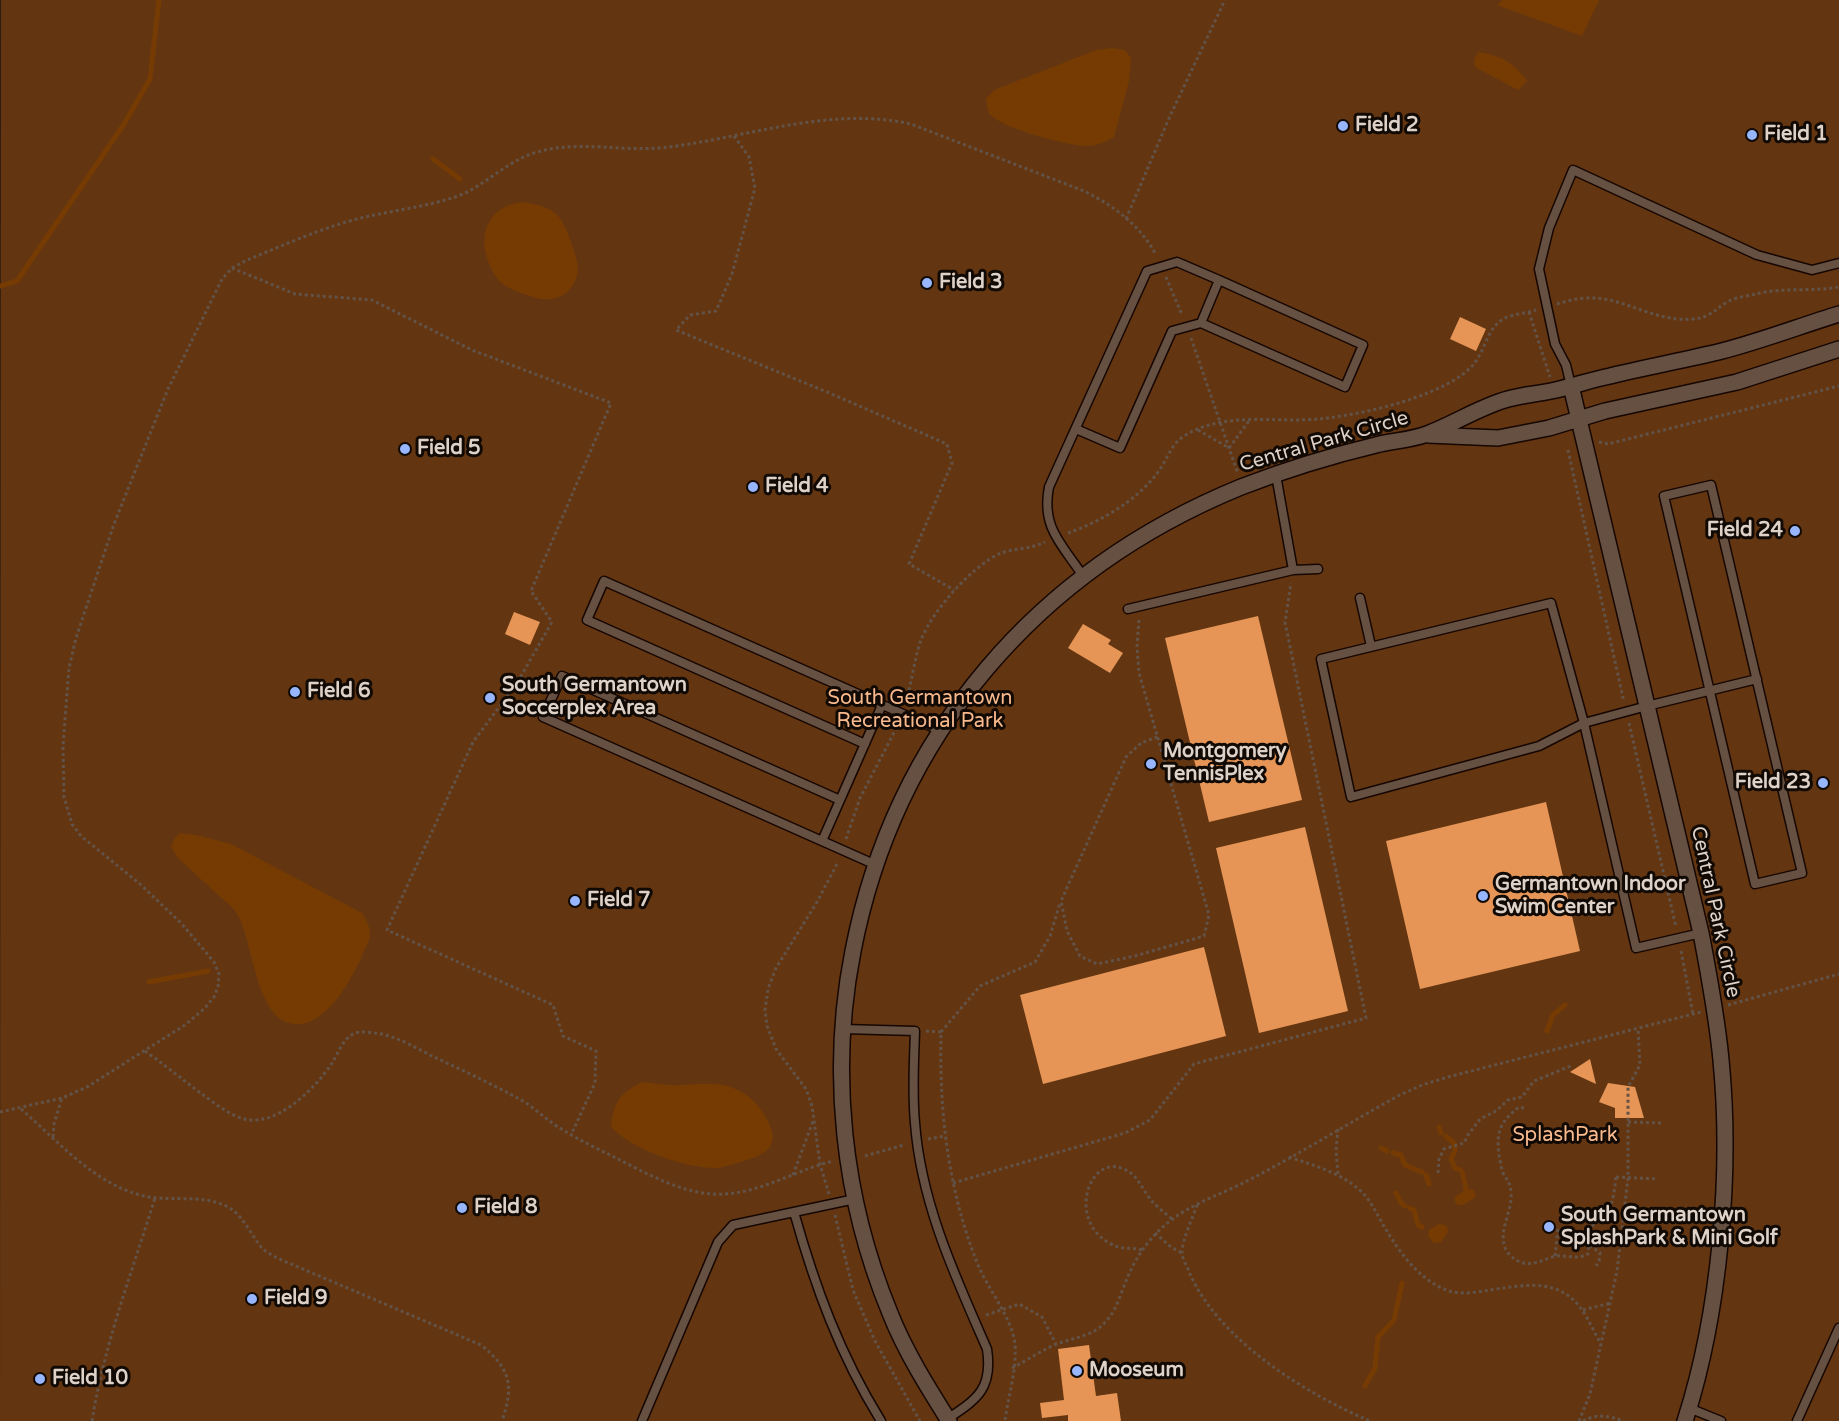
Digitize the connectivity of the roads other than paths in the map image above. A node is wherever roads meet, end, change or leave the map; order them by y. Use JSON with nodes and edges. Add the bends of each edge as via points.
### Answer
{"nodes":[{"id":1,"x":1839,"y":263,"type":"edge"},
{"id":2,"x":1218,"y":280,"type":"junction"},
{"id":3,"x":1839,"y":314,"type":"edge"},
{"id":4,"x":1201,"y":323,"type":"junction"},
{"id":5,"x":1839,"y":349,"type":"edge"},
{"id":6,"x":1571,"y":386,"type":"junction"},
{"id":7,"x":1578,"y":419,"type":"junction"},
{"id":8,"x":1076,"y":429,"type":"junction"},
{"id":9,"x":1425,"y":435,"type":"junction"},
{"id":10,"x":1276,"y":475,"type":"junction"},
{"id":11,"x":1318,"y":568,"type":"dead end"},
{"id":12,"x":1293,"y":570,"type":"junction"},
{"id":13,"x":1083,"y":576,"type":"junction"},
{"id":14,"x":1360,"y":598,"type":"dead end"},
{"id":15,"x":1128,"y":609,"type":"dead end"},
{"id":16,"x":1371,"y":646,"type":"junction"},
{"id":17,"x":1757,"y":680,"type":"junction"},
{"id":18,"x":1710,"y":691,"type":"junction"},
{"id":19,"x":882,"y":705,"type":"junction"},
{"id":20,"x":1647,"y":706,"type":"junction"},
{"id":21,"x":1584,"y":723,"type":"junction"},
{"id":22,"x":939,"y":730,"type":"junction"},
{"id":23,"x":865,"y":744,"type":"junction"},
{"id":24,"x":840,"y":800,"type":"junction"},
{"id":25,"x":822,"y":841,"type":"junction"},
{"id":26,"x":876,"y":865,"type":"junction"},
{"id":27,"x":1701,"y":933,"type":"junction"},
{"id":28,"x":843,"y":1029,"type":"junction"},
{"id":29,"x":855,"y":1199,"type":"junction"},
{"id":30,"x":794,"y":1212,"type":"junction"},
{"id":31,"x":1839,"y":1328,"type":"edge"},
{"id":32,"x":1687,"y":1414,"type":"edge"},
{"id":33,"x":948,"y":1420,"type":"edge"},
{"id":34,"x":642,"y":1421,"type":"edge"},
{"id":35,"x":881,"y":1421,"type":"edge"},
{"id":36,"x":1721,"y":1421,"type":"edge"},
{"id":37,"x":1797,"y":1421,"type":"edge"}],
"edges":[{"from":1,"to":6,"type":"lane","via":[[1812,270],[1757,255],[1573,170],[1548,228],[1539,269],[1555,344]]},
{"from":2,"to":4,"type":"lane"},
{"from":2,"to":4,"type":"lane","via":[[1363,345],[1345,387]]},
{"from":2,"to":8,"type":"lane","via":[[1177,262],[1147,271]]},
{"from":3,"to":6,"type":"street","name":"Central Park Circle","via":[[1728,350]]},
{"from":4,"to":8,"type":"lane","via":[[1172,331],[1120,448]]},
{"from":5,"to":7,"type":"street","name":"Central Park Circle","via":[[1737,382]]},
{"from":6,"to":7,"type":"street","name":"Central Park Circle"},
{"from":6,"to":9,"type":"street","name":"Central Park Circle","via":[[1506,399]]},
{"from":7,"to":9,"type":"street","name":"Central Park Circle","via":[[1498,438]]},
{"from":7,"to":20,"type":"street","name":"Central Park Circle"},
{"from":8,"to":13,"type":"lane","via":[[1049,487],[1046,503],[1051,530]]},
{"from":9,"to":10,"type":"street","name":"Central Park Circle"},
{"from":10,"to":12,"type":"lane"},
{"from":10,"to":13,"type":"street","name":"Central Park Circle","via":[[1175,518]]},
{"from":11,"to":12,"type":"lane"},
{"from":12,"to":15,"type":"lane"},
{"from":13,"to":22,"type":"street","name":"Central Park Circle","via":[[1022,629],[976,680]]},
{"from":14,"to":16,"type":"lane"},
{"from":16,"to":21,"type":"lane","via":[[1551,603]]},
{"from":16,"to":21,"type":"lane","via":[[1321,658],[1351,796],[1539,746]]},
{"from":17,"to":18,"type":"lane"},
{"from":17,"to":18,"type":"lane","via":[[1802,873],[1755,884]]},
{"from":17,"to":18,"type":"lane","via":[[1711,485],[1664,496]]},
{"from":18,"to":20,"type":"lane"},
{"from":19,"to":22,"type":"lane"},
{"from":19,"to":23,"type":"lane"},
{"from":19,"to":23,"type":"lane","via":[[604,581],[591,610],[587,620]]},
{"from":20,"to":21,"type":"lane"},
{"from":20,"to":27,"type":"street","name":"Central Park Circle"},
{"from":21,"to":27,"type":"lane","via":[[1636,948]]},
{"from":22,"to":26,"type":"street","name":"Central Park Circle","via":[[908,786]]},
{"from":23,"to":24,"type":"lane"},
{"from":24,"to":25,"type":"lane"},
{"from":24,"to":25,"type":"lane","via":[[562,676],[543,717]]},
{"from":25,"to":26,"type":"lane"},
{"from":26,"to":28,"type":"street","name":"Central Park Circle","via":[[857,927]]},
{"from":27,"to":32,"type":"street","name":"Central Park Circle","via":[[1715,1008],[1725,1118],[1724,1186],[1707,1333]]},
{"from":28,"to":29,"type":"street","name":"Central Park Circle","via":[[841,1090]]},
{"from":28,"to":33,"type":"lane","via":[[915,1031],[915,1125],[926,1188],[939,1234],[990,1364],[983,1390]]},
{"from":29,"to":30,"type":"lane"},
{"from":29,"to":33,"type":"street","name":"Central Park Circle","via":[[868,1253],[890,1315]]},
{"from":30,"to":34,"type":"lane","via":[[733,1226],[722,1237]]},
{"from":30,"to":35,"type":"lane","via":[[832,1328],[858,1384]]},
{"from":31,"to":37,"type":"lane"},
{"from":32,"to":36,"type":"lane"}]}
